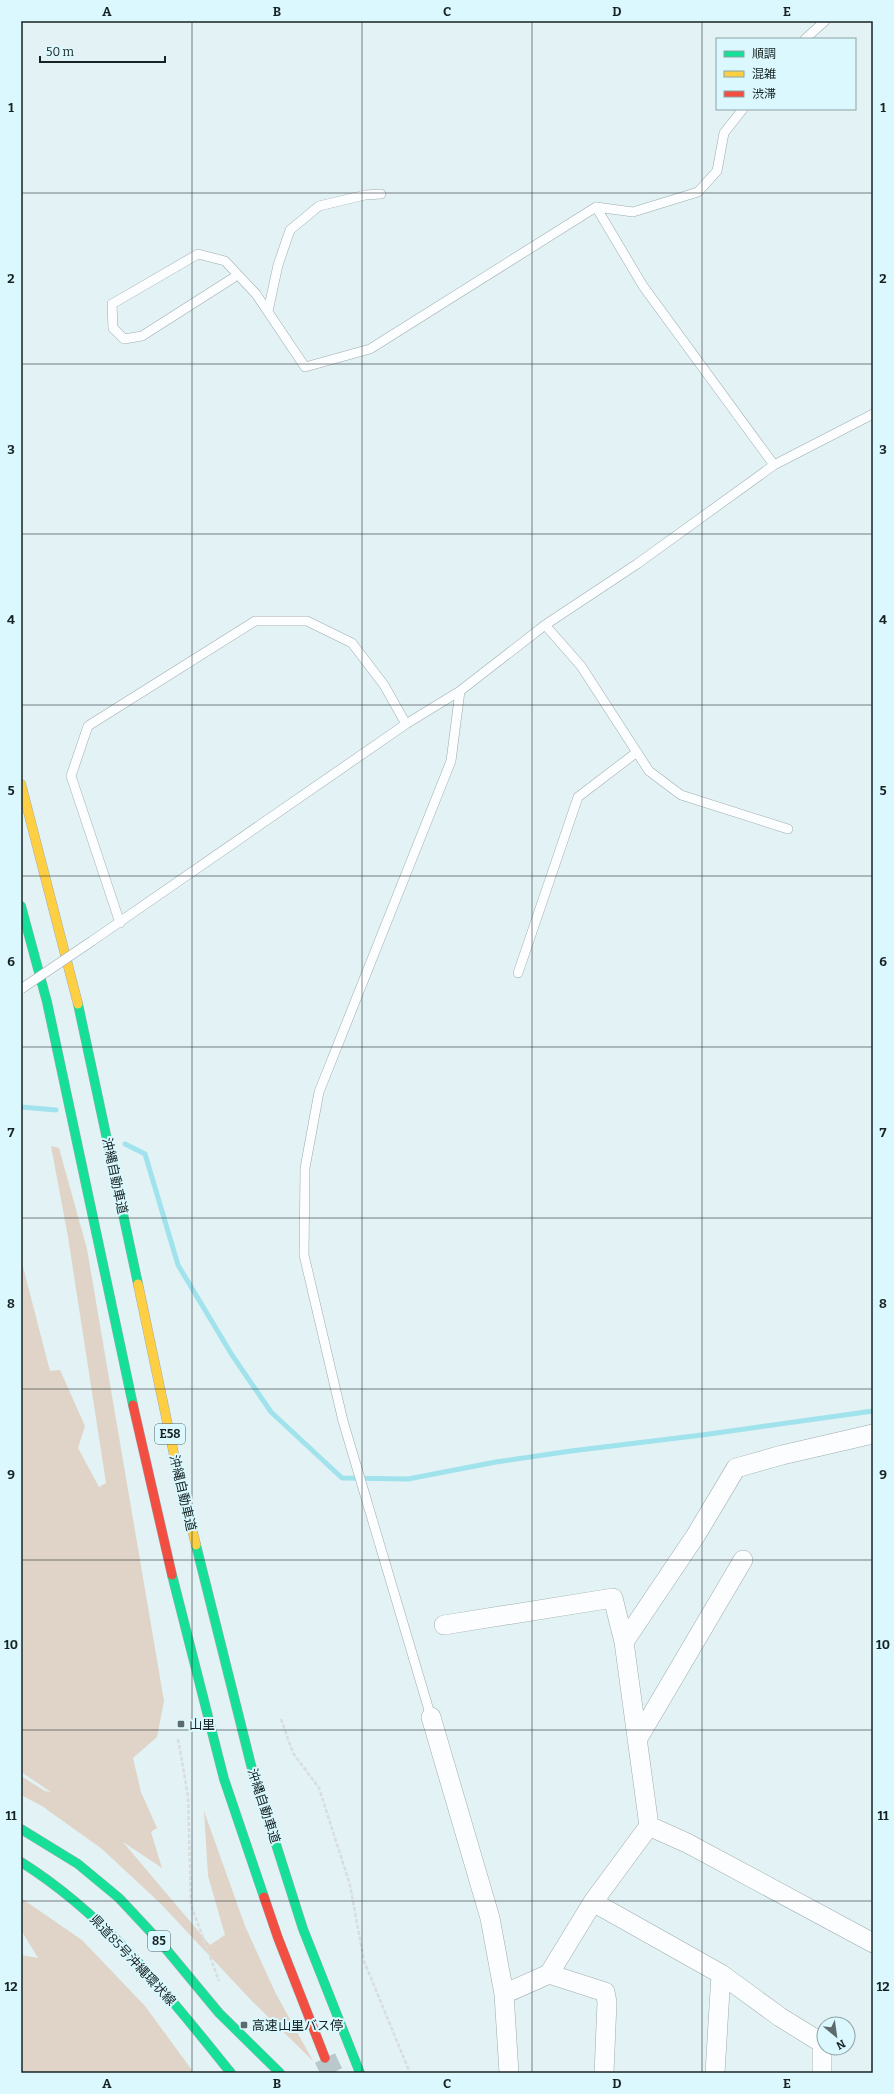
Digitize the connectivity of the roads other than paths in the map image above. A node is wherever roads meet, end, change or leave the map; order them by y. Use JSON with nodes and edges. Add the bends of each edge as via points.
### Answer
{"nodes":[{"id":1,"x":825,"y":21,"type":"edge"},
{"id":2,"x":806,"y":38,"type":"edge"},
{"id":3,"x":742,"y":110,"type":"edge"},
{"id":4,"x":381,"y":194,"type":"dead end"},
{"id":5,"x":596,"y":207,"type":"junction"},
{"id":6,"x":233,"y":278,"type":"dead end"},
{"id":7,"x":268,"y":311,"type":"junction"},
{"id":8,"x":873,"y":414,"type":"edge"},
{"id":9,"x":774,"y":465,"type":"junction"},
{"id":10,"x":545,"y":625,"type":"junction"},
{"id":11,"x":460,"y":691,"type":"junction"},
{"id":12,"x":406,"y":724,"type":"junction"},
{"id":13,"x":637,"y":752,"type":"junction"},
{"id":14,"x":21,"y":784,"type":"edge"},
{"id":15,"x":788,"y":829,"type":"dead end"},
{"id":16,"x":21,"y":906,"type":"edge"},
{"id":17,"x":120,"y":923,"type":"junction"},
{"id":18,"x":518,"y":973,"type":"dead end"},
{"id":19,"x":21,"y":989,"type":"edge"},
{"id":20,"x":873,"y":1434,"type":"edge"},
{"id":21,"x":743,"y":1560,"type":"dead end"},
{"id":22,"x":444,"y":1625,"type":"dead end"},
{"id":23,"x":624,"y":1642,"type":"junction"},
{"id":24,"x":431,"y":1717,"type":"joint"},
{"id":25,"x":637,"y":1740,"type":"junction"},
{"id":26,"x":649,"y":1826,"type":"junction"},
{"id":27,"x":21,"y":1829,"type":"edge"},
{"id":28,"x":21,"y":1862,"type":"edge"},
{"id":29,"x":593,"y":1902,"type":"junction"},
{"id":30,"x":872,"y":1940,"type":"edge"},
{"id":31,"x":549,"y":1974,"type":"junction"},
{"id":32,"x":721,"y":1974,"type":"junction"},
{"id":33,"x":504,"y":1994,"type":"junction"},
{"id":34,"x":325,"y":2058,"type":"tunnel mouth"},
{"id":35,"x":231,"y":2073,"type":"edge"},
{"id":36,"x":280,"y":2073,"type":"edge"},
{"id":37,"x":360,"y":2073,"type":"edge"},
{"id":38,"x":509,"y":2073,"type":"edge"},
{"id":39,"x":604,"y":2073,"type":"edge"},
{"id":40,"x":715,"y":2073,"type":"edge"},
{"id":41,"x":822,"y":2073,"type":"edge"}],
"edges":[{"from":1,"to":2,"type":"lane"},
{"from":3,"to":5,"type":"lane","via":[[724,133],[717,171],[698,192],[633,212]]},
{"from":4,"to":7,"type":"lane","via":[[365,195],[319,206],[290,230],[278,265]]},
{"from":5,"to":7,"type":"lane","via":[[370,349],[305,367]]},
{"from":5,"to":9,"type":"lane","via":[[643,286]]},
{"from":6,"to":7,"type":"lane","via":[[142,336],[124,339],[113,328],[112,304],[198,254],[225,261]]},
{"from":8,"to":9,"type":"lane"},
{"from":9,"to":10,"type":"lane","via":[[637,564]]},
{"from":10,"to":11,"type":"lane"},
{"from":10,"to":13,"type":"lane","via":[[581,666]]},
{"from":11,"to":12,"type":"lane"},
{"from":11,"to":24,"type":"lane","via":[[451,761],[319,1092],[305,1168],[304,1255],[343,1421]]},
{"from":12,"to":17,"type":"lane"},
{"from":12,"to":17,"type":"lane","via":[[384,685],[352,643],[307,621],[255,621],[88,726],[71,776]]},
{"from":13,"to":15,"type":"lane","via":[[649,771],[681,795]]},
{"from":13,"to":18,"type":"lane","via":[[578,797]]},
{"from":14,"to":37,"type":"main road","name":"沖縄自動車道","number":"E58","via":[[76,991],[176,1464],[252,1769],[303,1929]]},
{"from":16,"to":34,"type":"main road","number":"E58","via":[[47,1002],[147,1470],[186,1636],[224,1779],[278,1938]]},
{"from":17,"to":19,"type":"lane","bridge":true},
{"from":20,"to":23,"type":"street","via":[[736,1468],[696,1535]]},
{"from":21,"to":25,"type":"street"},
{"from":22,"to":23,"type":"street","via":[[613,1598]]},
{"from":23,"to":25,"type":"street"},
{"from":24,"to":33,"type":"street","via":[[490,1918]]},
{"from":25,"to":26,"type":"street"},
{"from":26,"to":29,"type":"street"},
{"from":26,"to":30,"type":"street","via":[[687,1842]]},
{"from":27,"to":36,"type":"main road","number":"85","via":[[78,1864],[119,1898],[161,1943],[219,2014]]},
{"from":28,"to":35,"type":"main road","name":"県道85号沖縄環状線","number":"85","via":[[81,1905],[118,1941]]},
{"from":29,"to":31,"type":"street"},
{"from":29,"to":32,"type":"street"},
{"from":31,"to":33,"type":"street"},
{"from":31,"to":39,"type":"street","via":[[605,1992],[607,2002]]},
{"from":32,"to":40,"type":"street"},
{"from":32,"to":41,"type":"street","via":[[780,2017],[822,2043]]},
{"from":33,"to":38,"type":"street"}]}
